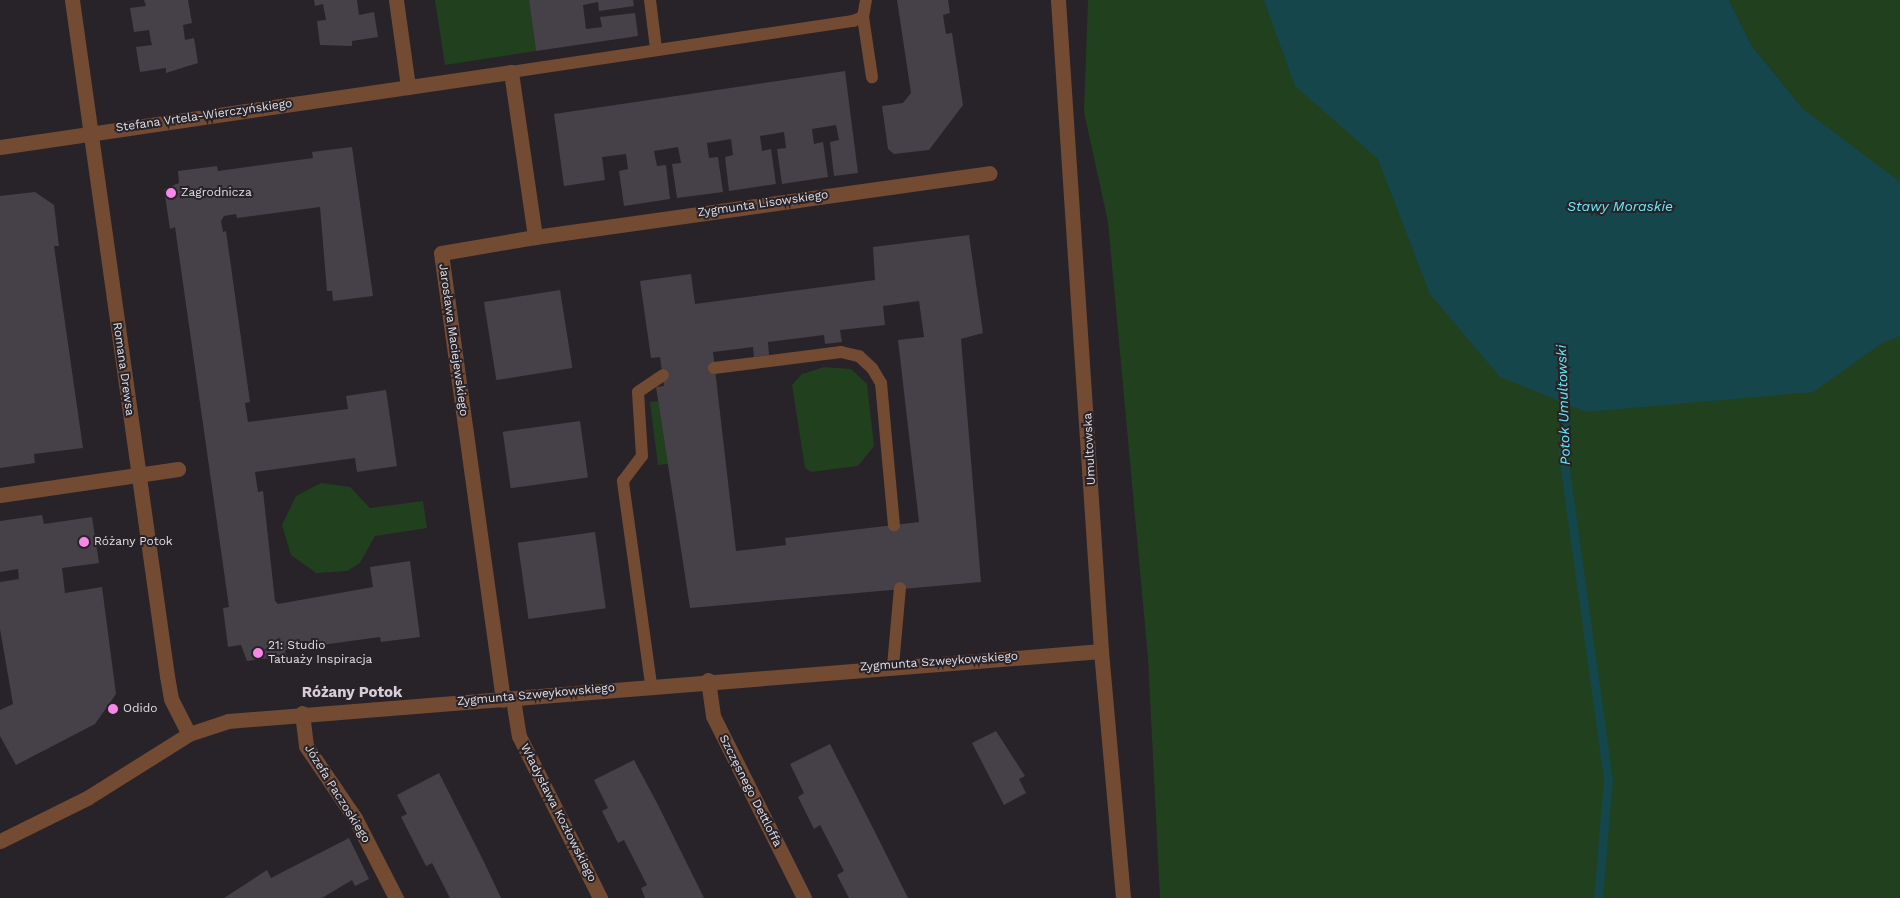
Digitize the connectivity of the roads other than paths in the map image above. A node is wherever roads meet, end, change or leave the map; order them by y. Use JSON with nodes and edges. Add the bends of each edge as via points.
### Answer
{"nodes":[{"id":1,"x":72,"y":0,"type":"edge"},
{"id":2,"x":396,"y":0,"type":"edge"},
{"id":3,"x":650,"y":0,"type":"edge"},
{"id":4,"x":866,"y":0,"type":"edge"},
{"id":5,"x":1058,"y":0,"type":"edge"},
{"id":6,"x":863,"y":17,"type":"junction"},
{"id":7,"x":656,"y":49,"type":"junction"},
{"id":8,"x":511,"y":72,"type":"junction"},
{"id":9,"x":872,"y":77,"type":"dead end"},
{"id":10,"x":408,"y":87,"type":"junction"},
{"id":11,"x":89,"y":133,"type":"junction"},
{"id":12,"x":0,"y":147,"type":"edge"},
{"id":13,"x":990,"y":173,"type":"dead end"},
{"id":14,"x":536,"y":237,"type":"junction"},
{"id":15,"x":714,"y":368,"type":"dead end"},
{"id":16,"x":663,"y":375,"type":"dead end"},
{"id":17,"x":178,"y":470,"type":"dead end"},
{"id":18,"x":138,"y":475,"type":"junction"},
{"id":19,"x":0,"y":495,"type":"edge"},
{"id":20,"x":894,"y":525,"type":"dead end"},
{"id":21,"x":900,"y":588,"type":"dead end"},
{"id":22,"x":1101,"y":651,"type":"junction"},
{"id":23,"x":893,"y":666,"type":"junction"},
{"id":24,"x":708,"y":680,"type":"junction"},
{"id":25,"x":651,"y":684,"type":"junction"},
{"id":26,"x":508,"y":699,"type":"junction"},
{"id":27,"x":302,"y":713,"type":"junction"},
{"id":28,"x":189,"y":734,"type":"junction"},
{"id":29,"x":0,"y":841,"type":"edge"},
{"id":30,"x":396,"y":898,"type":"edge"},
{"id":31,"x":600,"y":898,"type":"edge"},
{"id":32,"x":804,"y":898,"type":"edge"},
{"id":33,"x":1123,"y":898,"type":"edge"}],
"edges":[{"from":1,"to":11,"type":"street","name":"Romana Drewsa"},
{"from":2,"to":10,"type":"street"},
{"from":3,"to":7,"type":"lane"},
{"from":4,"to":6,"type":"lane"},
{"from":5,"to":22,"type":"street","name":"Umultowska"},
{"from":6,"to":7,"type":"lane"},
{"from":6,"to":9,"type":"lane"},
{"from":7,"to":8,"type":"lane"},
{"from":8,"to":10,"type":"street"},
{"from":8,"to":14,"type":"street"},
{"from":10,"to":11,"type":"street","name":"Stefana Vrtela-Wierczyńskiego"},
{"from":11,"to":12,"type":"street","name":"Stefana Vrtela-Wierczyńskiego"},
{"from":11,"to":18,"type":"street","name":"Romana Drewsa"},
{"from":13,"to":14,"type":"street","name":"Zygmunta Lisowskiego"},
{"from":14,"to":26,"type":"street","name":"Jarosława Maciejewskiego","via":[[441,253]]},
{"from":15,"to":20,"type":"lane","via":[[841,352],[859,356],[872,368],[880,383]]},
{"from":16,"to":25,"type":"lane","via":[[638,392],[642,456],[639,466],[623,481]]},
{"from":17,"to":18,"type":"street"},
{"from":18,"to":19,"type":"street"},
{"from":18,"to":28,"type":"street","name":"Romana Drewsa","via":[[171,699]]},
{"from":21,"to":23,"type":"lane"},
{"from":22,"to":23,"type":"street","name":"Zygmunta Szweykowskiego"},
{"from":22,"to":33,"type":"street","name":"Umultowska"},
{"from":23,"to":24,"type":"street","name":"Zygmunta Szweykowskiego"},
{"from":24,"to":25,"type":"street","name":"Zygmunta Szweykowskiego"},
{"from":24,"to":32,"type":"street","name":"Szczęsnego Dettloffa","via":[[713,716]]},
{"from":25,"to":26,"type":"street","name":"Zygmunta Szweykowskiego"},
{"from":26,"to":27,"type":"street","name":"Zygmunta Szweykowskiego"},
{"from":26,"to":31,"type":"street","name":"Władysława Kozłowskiego","via":[[519,736]]},
{"from":27,"to":28,"type":"street","name":"Zygmunta Szweykowskiego","via":[[228,721]]},
{"from":27,"to":30,"type":"street","name":"Józefa Paczoskiego","via":[[306,746],[355,818]]},
{"from":28,"to":29,"type":"street","name":"Zygmunta Szweykowskiego","via":[[87,798]]}]}
